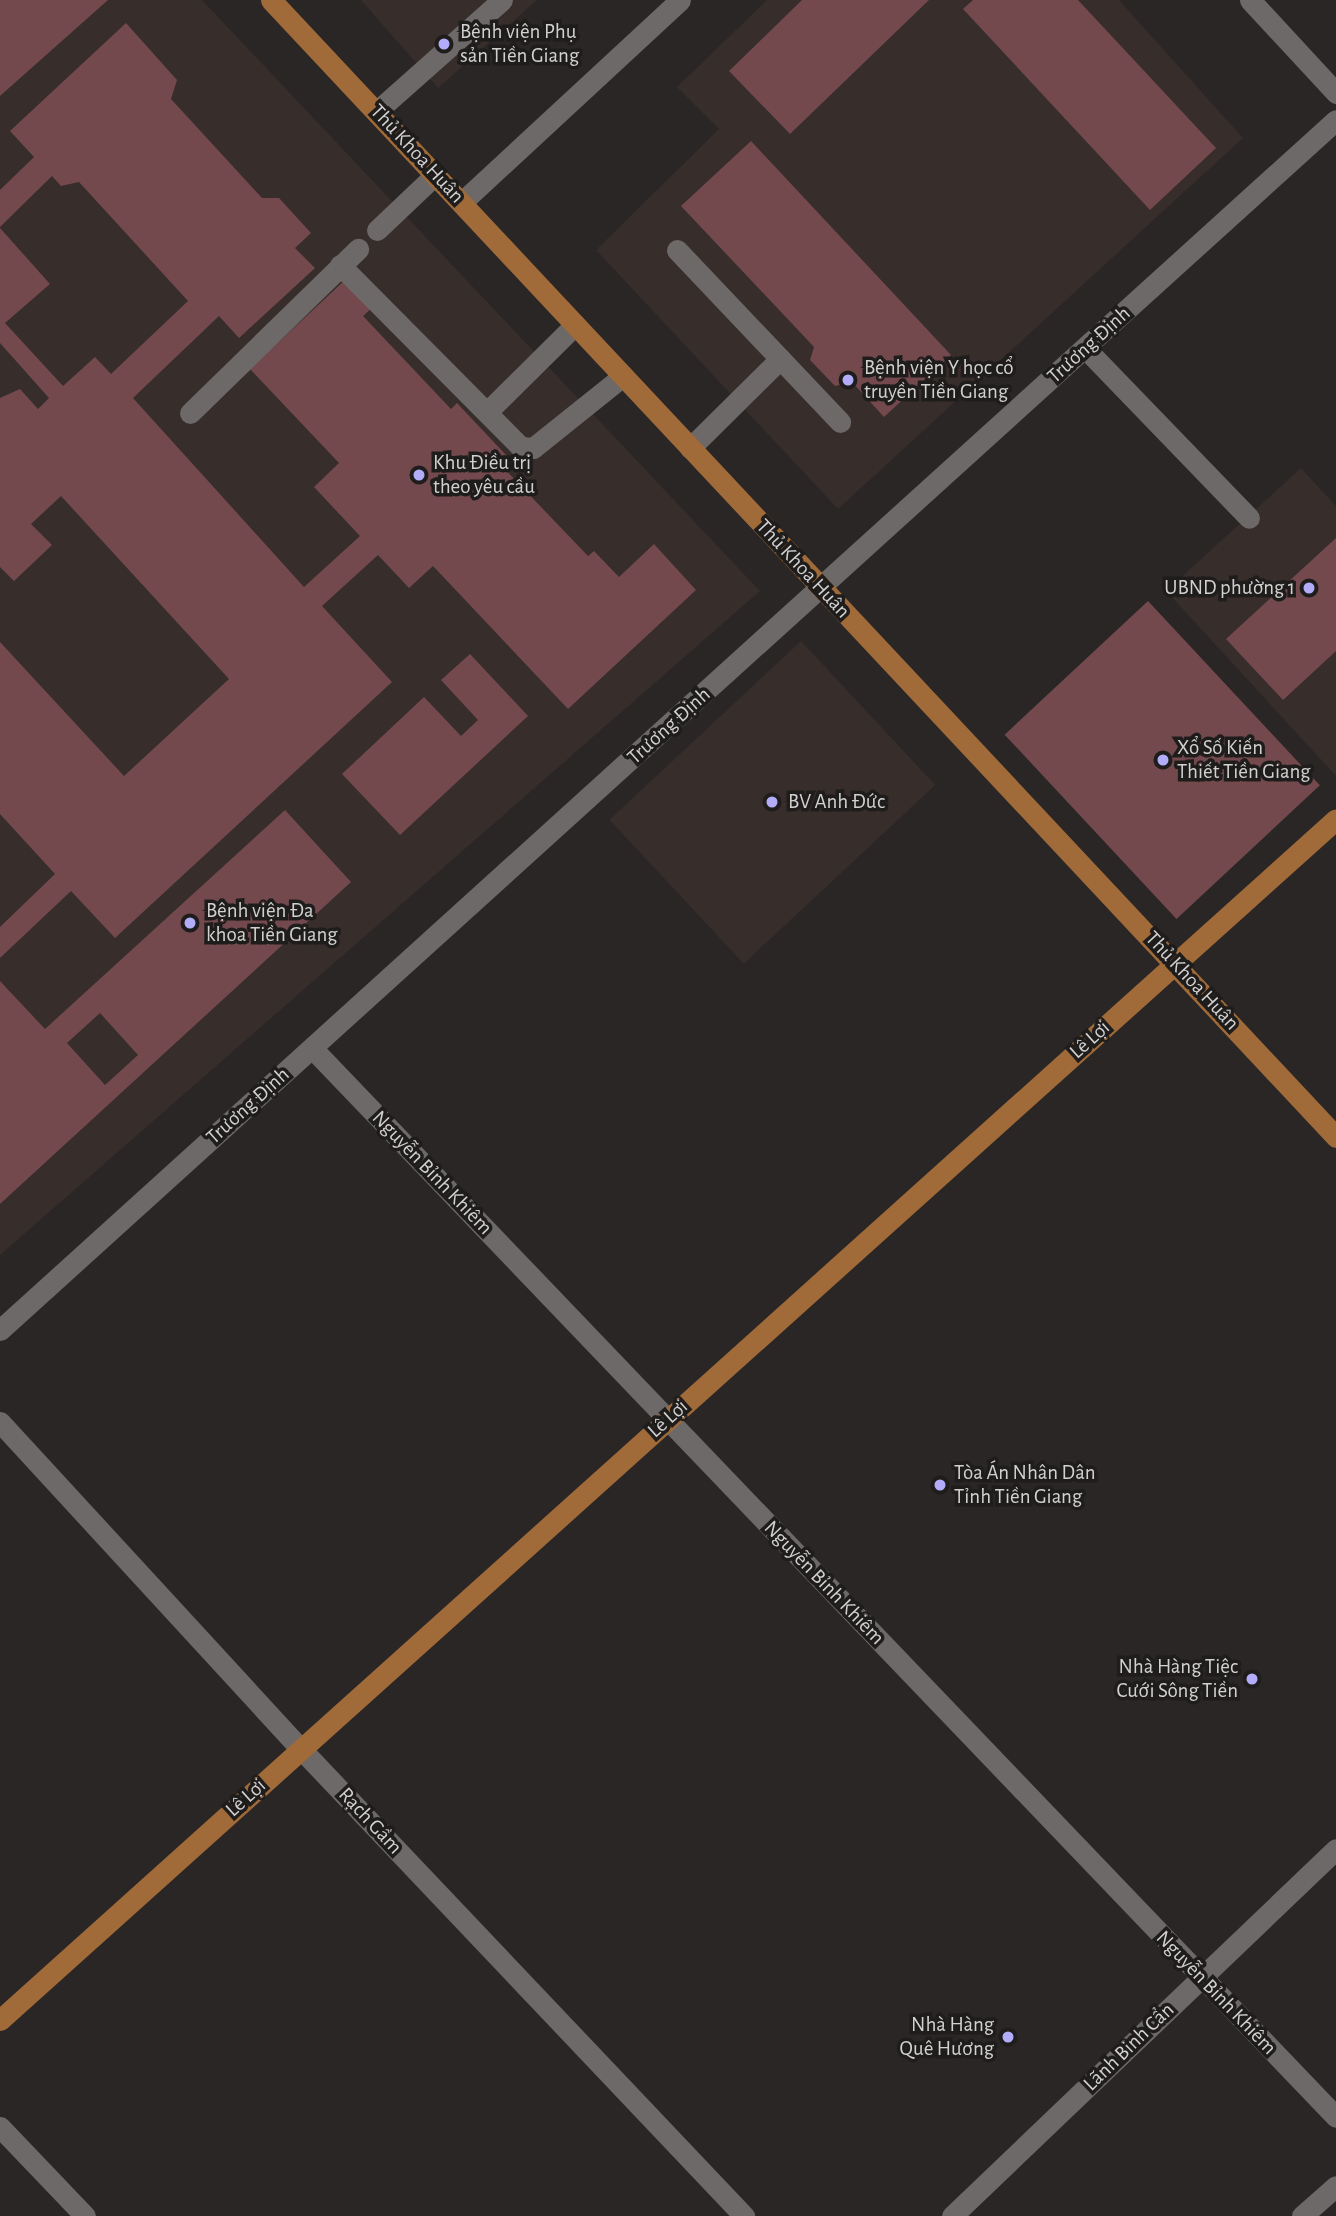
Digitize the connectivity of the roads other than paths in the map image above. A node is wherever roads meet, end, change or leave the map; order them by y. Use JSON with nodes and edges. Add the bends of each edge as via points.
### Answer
{"nodes":[{"id":1,"x":271,"y":0,"type":"edge"},
{"id":2,"x":502,"y":0,"type":"edge"},
{"id":3,"x":680,"y":0,"type":"edge"},
{"id":4,"x":1250,"y":0,"type":"edge"},
{"id":5,"x":1336,"y":93,"type":"edge"},
{"id":6,"x":377,"y":111,"type":"junction"},
{"id":7,"x":1336,"y":120,"type":"edge"},
{"id":8,"x":436,"y":174,"type":"junction"},
{"id":9,"x":462,"y":202,"type":"junction"},
{"id":10,"x":377,"y":230,"type":"dead end"},
{"id":11,"x":358,"y":249,"type":"dead end"},
{"id":12,"x":677,"y":250,"type":"dead end"},
{"id":13,"x":340,"y":265,"type":"junction"},
{"id":14,"x":575,"y":325,"type":"junction"},
{"id":15,"x":1085,"y":348,"type":"junction"},
{"id":16,"x":780,"y":359,"type":"junction"},
{"id":17,"x":623,"y":376,"type":"junction"},
{"id":18,"x":486,"y":412,"type":"junction"},
{"id":19,"x":190,"y":413,"type":"dead end"},
{"id":20,"x":840,"y":422,"type":"dead end"},
{"id":21,"x":690,"y":448,"type":"junction"},
{"id":22,"x":1248,"y":519,"type":"dead end"},
{"id":23,"x":821,"y":588,"type":"junction"},
{"id":24,"x":1336,"y":819,"type":"edge"},
{"id":25,"x":1176,"y":963,"type":"junction"},
{"id":26,"x":312,"y":1048,"type":"junction"},
{"id":27,"x":1333,"y":1127,"type":"edge"},
{"id":28,"x":0,"y":1330,"type":"edge"},
{"id":29,"x":667,"y":1419,"type":"junction"},
{"id":30,"x":0,"y":1422,"type":"edge"},
{"id":31,"x":301,"y":1749,"type":"junction"},
{"id":32,"x":1336,"y":1849,"type":"edge"},
{"id":33,"x":1201,"y":1978,"type":"junction"},
{"id":34,"x":0,"y":2020,"type":"edge"},
{"id":35,"x":1336,"y":2117,"type":"edge"},
{"id":36,"x":0,"y":2127,"type":"edge"},
{"id":37,"x":1336,"y":2186,"type":"edge"},
{"id":38,"x":85,"y":2216,"type":"edge"},
{"id":39,"x":744,"y":2216,"type":"edge"},
{"id":40,"x":952,"y":2216,"type":"edge"},
{"id":41,"x":1302,"y":2216,"type":"edge"}],
"edges":[{"from":1,"to":6,"type":"main road","name":"Thủ Khoa Huân"},
{"from":2,"to":6,"type":"street"},
{"from":3,"to":9,"type":"street"},
{"from":4,"to":5,"type":"street"},
{"from":6,"to":8,"type":"main road","name":"Thủ Khoa Huân"},
{"from":7,"to":15,"type":"street","name":"Trương Định"},
{"from":8,"to":9,"type":"main road","name":"Thủ Khoa Huân"},
{"from":8,"to":10,"type":"street"},
{"from":9,"to":14,"type":"main road","name":"Thủ Khoa Huân"},
{"from":11,"to":13,"type":"street"},
{"from":12,"to":16,"type":"street"},
{"from":13,"to":18,"type":"street"},
{"from":13,"to":19,"type":"street"},
{"from":14,"to":17,"type":"main road","name":"Thủ Khoa Huân"},
{"from":14,"to":18,"type":"street"},
{"from":15,"to":22,"type":"street"},
{"from":15,"to":23,"type":"street","name":"Trương Định"},
{"from":16,"to":20,"type":"street"},
{"from":16,"to":21,"type":"street"},
{"from":17,"to":18,"type":"street","via":[[533,448],[521,447]]},
{"from":17,"to":21,"type":"main road","name":"Thủ Khoa Huân"},
{"from":21,"to":23,"type":"main road","name":"Thủ Khoa Huân"},
{"from":23,"to":25,"type":"main road","name":"Thủ Khoa Huân"},
{"from":23,"to":26,"type":"street","name":"Trương Định"},
{"from":24,"to":25,"type":"main road","name":"Lê Lợi"},
{"from":25,"to":27,"type":"main road","name":"Thủ Khoa Huân"},
{"from":25,"to":29,"type":"main road","name":"Lê Lợi"},
{"from":26,"to":28,"type":"street","name":"Trương Định"},
{"from":26,"to":29,"type":"street","name":"Nguyễn Bỉnh Khiêm"},
{"from":29,"to":31,"type":"main road","name":"Lê Lợi"},
{"from":29,"to":33,"type":"street","name":"Nguyễn Bỉnh Khiêm"},
{"from":30,"to":31,"type":"street","name":"Rạch Gầm"},
{"from":31,"to":34,"type":"main road","name":"Lê Lợi"},
{"from":31,"to":39,"type":"street","name":"Rạch Gầm"},
{"from":32,"to":33,"type":"street","name":"Lãnh Binh Cẩn"},
{"from":33,"to":35,"type":"street","name":"Nguyễn Bỉnh Khiêm"},
{"from":33,"to":40,"type":"street","name":"Lãnh Binh Cẩn"},
{"from":36,"to":38,"type":"street"},
{"from":37,"to":41,"type":"street"}]}
